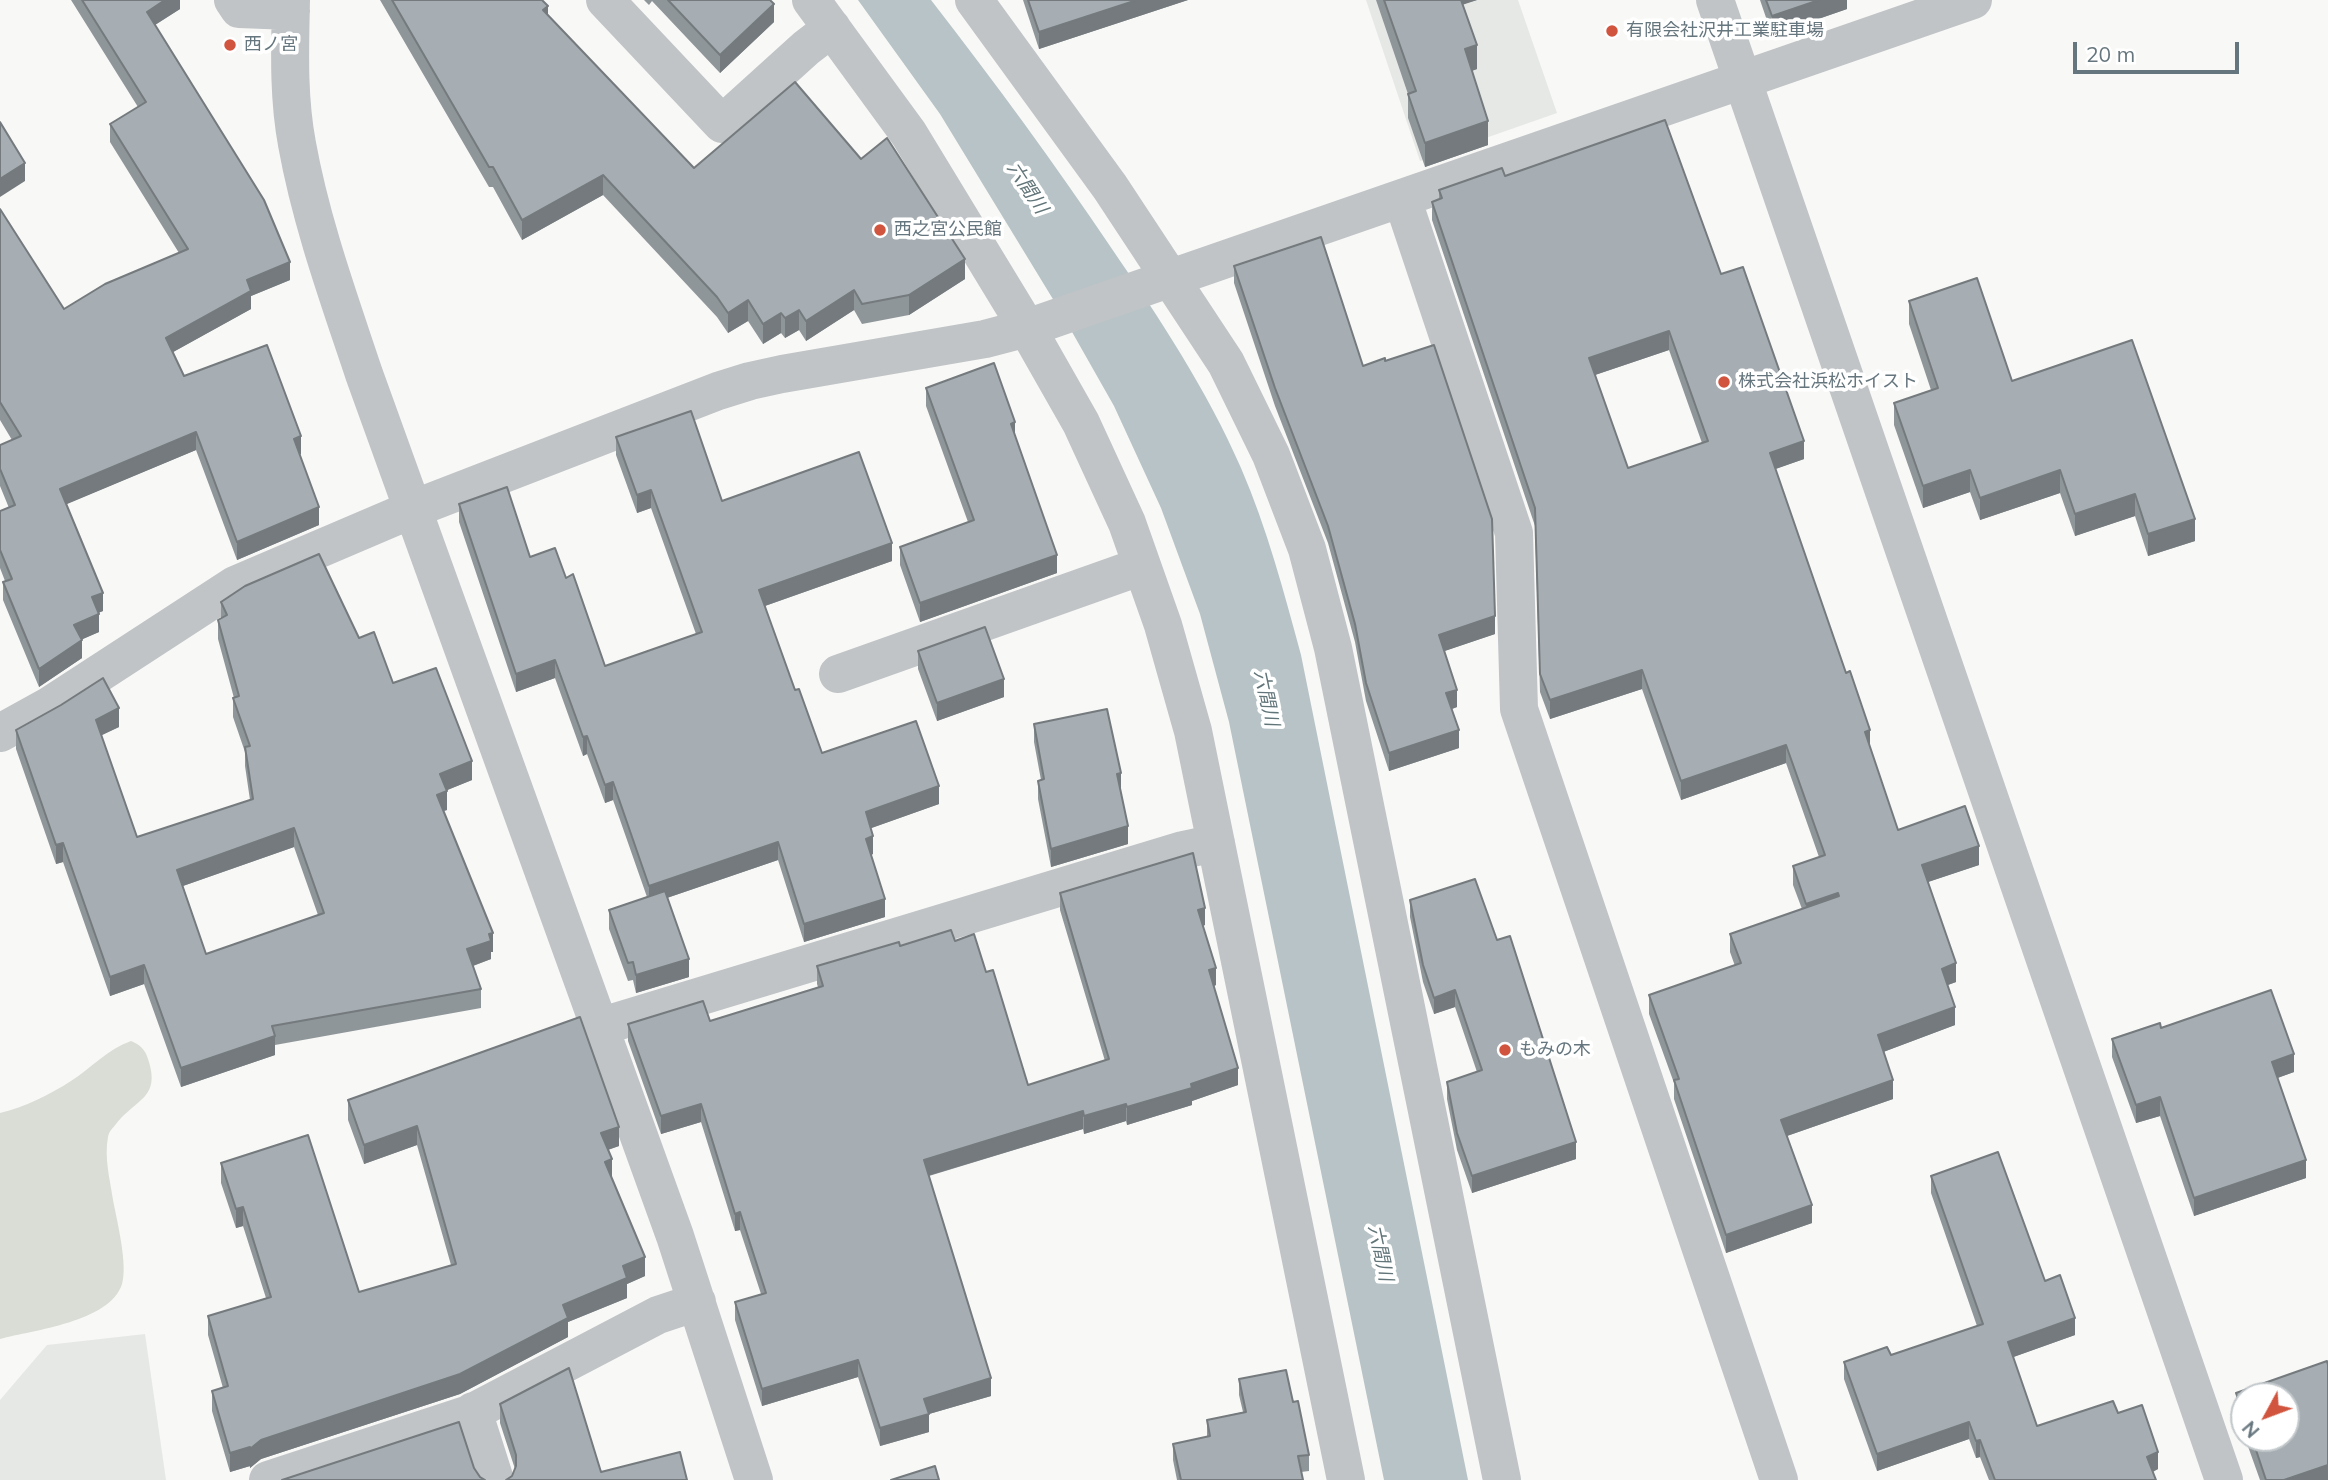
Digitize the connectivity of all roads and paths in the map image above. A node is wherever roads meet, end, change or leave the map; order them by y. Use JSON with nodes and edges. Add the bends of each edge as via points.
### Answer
{"nodes":[{"id":1,"x":233,"y":0,"type":"edge"},
{"id":2,"x":606,"y":0,"type":"edge"},
{"id":3,"x":974,"y":0,"type":"edge"},
{"id":4,"x":1715,"y":0,"type":"edge"},
{"id":5,"x":1973,"y":0,"type":"edge"},
{"id":6,"x":291,"y":5,"type":"edge"},
{"id":7,"x":821,"y":14,"type":"edge"},
{"id":8,"x":1742,"y":80,"type":"junction"},
{"id":9,"x":1402,"y":198,"type":"junction"},
{"id":10,"x":1161,"y":281,"type":"junction"},
{"id":11,"x":1036,"y":324,"type":"junction"},
{"id":12,"x":413,"y":509,"type":"junction"},
{"id":13,"x":1142,"y":566,"type":"junction"},
{"id":14,"x":838,"y":674,"type":"dead end"},
{"id":15,"x":0,"y":733,"type":"edge"},
{"id":16,"x":1216,"y":843,"type":"junction"},
{"id":17,"x":599,"y":1027,"type":"junction"},
{"id":18,"x":697,"y":1302,"type":"junction"},
{"id":19,"x":474,"y":1411,"type":"junction"},
{"id":20,"x":268,"y":1480,"type":"edge"},
{"id":21,"x":495,"y":1480,"type":"edge"},
{"id":22,"x":754,"y":1480,"type":"edge"},
{"id":23,"x":1346,"y":1480,"type":"edge"},
{"id":24,"x":1502,"y":1480,"type":"edge"},
{"id":25,"x":1779,"y":1480,"type":"edge"},
{"id":26,"x":2224,"y":1480,"type":"edge"}],
"edges":[{"from":1,"to":6,"type":"street","via":[[239,9]]},
{"from":2,"to":7,"type":"street","via":[[722,124],[806,48]]},
{"from":3,"to":10,"type":"street","via":[[1054,108]]},
{"from":4,"to":8,"type":"street"},
{"from":5,"to":8,"type":"street"},
{"from":6,"to":12,"type":"street","via":[[289,65],[296,143],[338,296]]},
{"from":7,"to":11,"type":"street","via":[[909,134]]},
{"from":8,"to":9,"type":"street"},
{"from":8,"to":26,"type":"street"},
{"from":9,"to":10,"type":"street"},
{"from":9,"to":25,"type":"street","via":[[1514,533],[1519,709]]},
{"from":10,"to":11,"type":"street"},
{"from":10,"to":24,"type":"street","via":[[1226,363],[1271,455],[1307,549],[1333,648]]},
{"from":11,"to":12,"type":"street","via":[[985,339],[750,381]]},
{"from":11,"to":13,"type":"street","via":[[1127,523]]},
{"from":12,"to":15,"type":"street","via":[[235,585]]},
{"from":12,"to":17,"type":"street"},
{"from":13,"to":14,"type":"street"},
{"from":13,"to":16,"type":"street","via":[[1193,731]]},
{"from":16,"to":17,"type":"street"},
{"from":16,"to":23,"type":"street"},
{"from":17,"to":18,"type":"street"},
{"from":18,"to":19,"type":"street","via":[[658,1315]]},
{"from":18,"to":22,"type":"street"},
{"from":19,"to":20,"type":"street"},
{"from":19,"to":21,"type":"street"}]}
